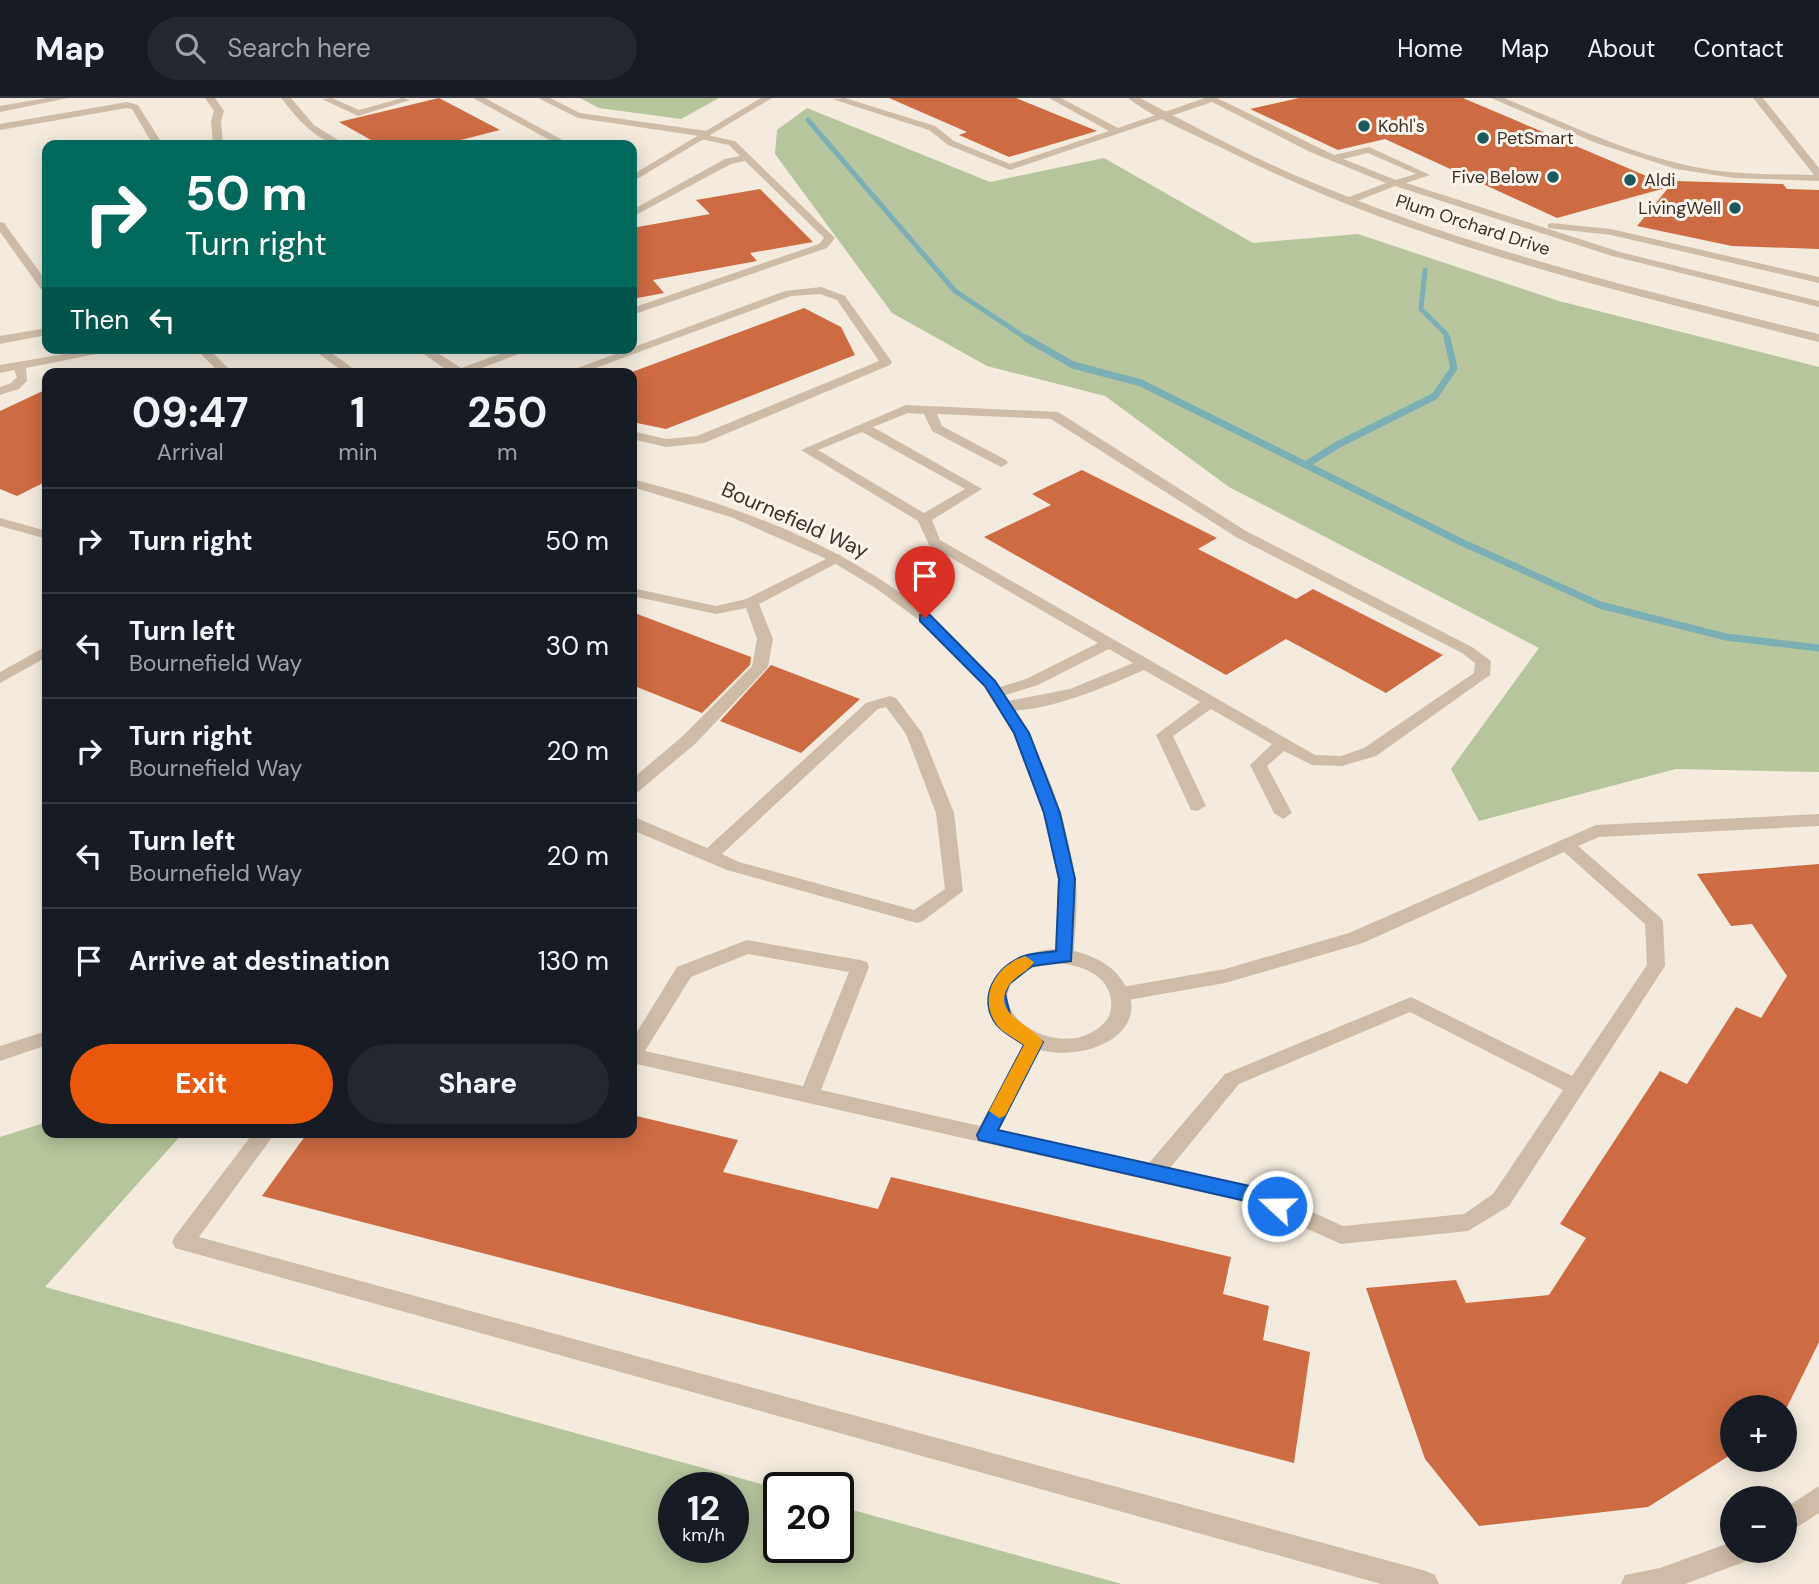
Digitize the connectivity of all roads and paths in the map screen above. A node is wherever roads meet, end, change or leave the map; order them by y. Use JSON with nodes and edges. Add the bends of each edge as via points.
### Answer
{"nodes":[{"id":1,"x":63,"y":98,"type":"edge"},
{"id":2,"x":210,"y":98,"type":"edge"},
{"id":3,"x":286,"y":98,"type":"edge"},
{"id":4,"x":478,"y":98,"type":"edge"},
{"id":5,"x":543,"y":98,"type":"edge"},
{"id":6,"x":768,"y":98,"type":"edge"},
{"id":7,"x":840,"y":98,"type":"edge"},
{"id":8,"x":1054,"y":98,"type":"edge"},
{"id":9,"x":1133,"y":98,"type":"edge"},
{"id":10,"x":1496,"y":98,"type":"edge"},
{"id":11,"x":1758,"y":98,"type":"edge"},
{"id":12,"x":330,"y":99,"type":"edge"},
{"id":13,"x":1211,"y":99,"type":"edge"},
{"id":14,"x":405,"y":100,"type":"edge"},
{"id":15,"x":18,"y":102,"type":"edge"},
{"id":16,"x":316,"y":102,"type":"dead end"},
{"id":17,"x":305,"y":105,"type":"dead end"},
{"id":18,"x":294,"y":107,"type":"junction"},
{"id":19,"x":0,"y":108,"type":"edge"},
{"id":20,"x":1168,"y":116,"type":"junction"},
{"id":21,"x":0,"y":127,"type":"edge"},
{"id":22,"x":1119,"y":132,"type":"junction"},
{"id":23,"x":705,"y":136,"type":"junction"},
{"id":24,"x":155,"y":140,"type":"edge"},
{"id":25,"x":218,"y":140,"type":"edge"},
{"id":26,"x":333,"y":140,"type":"edge"},
{"id":27,"x":557,"y":140,"type":"edge"},
{"id":28,"x":747,"y":158,"type":"junction"},
{"id":29,"x":1334,"y":158,"type":"junction"},
{"id":30,"x":1397,"y":162,"type":"junction"},
{"id":31,"x":1366,"y":171,"type":"junction"},
{"id":32,"x":637,"y":176,"type":"edge"},
{"id":33,"x":1819,"y":177,"type":"edge"},
{"id":34,"x":1395,"y":183,"type":"junction"},
{"id":35,"x":1348,"y":201,"type":"junction"},
{"id":36,"x":637,"y":211,"type":"edge"},
{"id":37,"x":1518,"y":223,"type":"junction"},
{"id":38,"x":0,"y":225,"type":"edge"},
{"id":39,"x":1819,"y":280,"type":"edge"},
{"id":40,"x":42,"y":283,"type":"edge"},
{"id":41,"x":1819,"y":304,"type":"edge"},
{"id":42,"x":637,"y":310,"type":"edge"},
{"id":43,"x":42,"y":332,"type":"edge"},
{"id":44,"x":1819,"y":338,"type":"edge"},
{"id":45,"x":0,"y":340,"type":"edge"},
{"id":46,"x":637,"y":349,"type":"edge"},
{"id":47,"x":87,"y":354,"type":"edge"},
{"id":48,"x":207,"y":354,"type":"edge"},
{"id":49,"x":326,"y":354,"type":"edge"},
{"id":50,"x":430,"y":354,"type":"edge"},
{"id":51,"x":510,"y":354,"type":"edge"},
{"id":52,"x":622,"y":354,"type":"edge"},
{"id":53,"x":19,"y":366,"type":"junction"},
{"id":54,"x":223,"y":368,"type":"edge"},
{"id":55,"x":346,"y":368,"type":"edge"},
{"id":56,"x":452,"y":368,"type":"edge"},
{"id":57,"x":470,"y":368,"type":"edge"},
{"id":58,"x":584,"y":368,"type":"edge"},
{"id":59,"x":0,"y":369,"type":"edge"},
{"id":60,"x":0,"y":391,"type":"edge"},
{"id":61,"x":929,"y":410,"type":"junction"},
{"id":62,"x":863,"y":427,"type":"junction"},
{"id":63,"x":637,"y":436,"type":"edge"},
{"id":64,"x":1001,"y":463,"type":"dead end"},
{"id":65,"x":637,"y":484,"type":"edge"},
{"id":66,"x":925,"y":519,"type":"junction"},
{"id":67,"x":0,"y":522,"type":"edge"},
{"id":68,"x":42,"y":534,"type":"edge"},
{"id":69,"x":835,"y":558,"type":"junction"},
{"id":70,"x":637,"y":593,"type":"edge"},
{"id":71,"x":751,"y":602,"type":"junction"},
{"id":72,"x":1107,"y":644,"type":"junction"},
{"id":73,"x":42,"y":654,"type":"edge"},
{"id":74,"x":1142,"y":665,"type":"junction"},
{"id":75,"x":0,"y":678,"type":"edge"},
{"id":76,"x":1000,"y":700,"type":"junction"},
{"id":77,"x":1210,"y":702,"type":"junction"},
{"id":78,"x":1282,"y":744,"type":"junction"},
{"id":79,"x":637,"y":784,"type":"edge"},
{"id":80,"x":1197,"y":806,"type":"dead end"},
{"id":81,"x":1283,"y":813,"type":"dead end"},
{"id":82,"x":1819,"y":820,"type":"edge"},
{"id":83,"x":637,"y":824,"type":"edge"},
{"id":84,"x":1566,"y":845,"type":"junction"},
{"id":85,"x":709,"y":856,"type":"junction"},
{"id":86,"x":1065,"y":956,"type":"junction"},
{"id":87,"x":1122,"y":994,"type":"junction"},
{"id":88,"x":42,"y":1040,"type":"edge"},
{"id":89,"x":1034,"y":1042,"type":"junction"},
{"id":90,"x":637,"y":1048,"type":"edge"},
{"id":91,"x":0,"y":1054,"type":"edge"},
{"id":92,"x":637,"y":1057,"type":"edge"},
{"id":93,"x":1576,"y":1087,"type":"junction"},
{"id":94,"x":809,"y":1096,"type":"junction"},
{"id":95,"x":986,"y":1135,"type":"junction"},
{"id":96,"x":261,"y":1138,"type":"edge"},
{"id":97,"x":1153,"y":1172,"type":"junction"},
{"id":98,"x":1819,"y":1498,"type":"edge"},
{"id":99,"x":1797,"y":1514,"type":"edge"},
{"id":100,"x":1720,"y":1559,"type":"edge"},
{"id":101,"x":1426,"y":1584,"type":"edge"},
{"id":102,"x":1634,"y":1584,"type":"edge"}],
"edges":[{"from":1,"to":15,"type":"street"},
{"from":2,"to":25,"type":"street","via":[[219,111]]},
{"from":3,"to":18,"type":"street"},
{"from":4,"to":27,"type":"street"},
{"from":5,"to":23,"type":"street","via":[[578,115]]},
{"from":6,"to":23,"type":"street"},
{"from":7,"to":22,"type":"street","via":[[932,128],[951,143],[1010,167]]},
{"from":8,"to":22,"type":"street"},
{"from":9,"to":20,"type":"street","name":"Plum Orchard Drive"},
{"from":10,"to":33,"type":"street","via":[[1629,153],[1677,166],[1710,173]]},
{"from":11,"to":33,"type":"street"},
{"from":12,"to":14,"type":"street","via":[[358,113]]},
{"from":12,"to":16,"type":"street"},
{"from":13,"to":20,"type":"street"},
{"from":13,"to":29,"type":"street"},
{"from":15,"to":19,"type":"street"},
{"from":17,"to":18,"type":"street"},
{"from":18,"to":26,"type":"street","via":[[311,127]]},
{"from":20,"to":22,"type":"street"},
{"from":20,"to":35,"type":"street","name":"Plum Orchard Drive","via":[[1258,163]]},
{"from":21,"to":24,"type":"street","via":[[127,106],[135,107]]},
{"from":23,"to":28,"type":"street","via":[[732,144]]},
{"from":23,"to":32,"type":"street"},
{"from":28,"to":36,"type":"street","via":[[728,161]]},
{"from":28,"to":42,"type":"street","via":[[830,238],[823,246]]},
{"from":29,"to":30,"type":"street","via":[[1369,150]]},
{"from":29,"to":31,"type":"street"},
{"from":30,"to":31,"type":"street"},
{"from":30,"to":34,"type":"street","via":[[1425,175]]},
{"from":31,"to":34,"type":"street"},
{"from":34,"to":35,"type":"street"},
{"from":34,"to":37,"type":"street"},
{"from":35,"to":44,"type":"street","name":"Plum Orchard Drive","via":[[1571,275]]},
{"from":37,"to":39,"type":"street","via":[[1611,232]]},
{"from":37,"to":41,"type":"street","via":[[1616,254]]},
{"from":38,"to":40,"type":"street"},
{"from":43,"to":45,"type":"street"},
{"from":46,"to":63,"type":"street","via":[[789,293],[821,290],[841,298],[887,362],[699,440],[666,443]]},
{"from":47,"to":53,"type":"street"},
{"from":48,"to":54,"type":"street"},
{"from":49,"to":55,"type":"street"},
{"from":50,"to":56,"type":"street"},
{"from":51,"to":57,"type":"street"},
{"from":52,"to":58,"type":"street"},
{"from":53,"to":59,"type":"street"},
{"from":53,"to":60,"type":"street","via":[[20,383]]},
{"from":61,"to":62,"type":"street","via":[[906,409]]},
{"from":61,"to":64,"type":"street","via":[[937,428]]},
{"from":61,"to":78,"type":"street","via":[[1054,415],[1241,534],[1483,661],[1482,675],[1370,752],[1342,761],[1312,760]]},
{"from":62,"to":66,"type":"street","via":[[975,489]]},
{"from":62,"to":66,"type":"street","via":[[808,450]]},
{"from":65,"to":69,"type":"street","name":"Bournefield Way","via":[[736,514]]},
{"from":66,"to":72,"type":"street","via":[[934,542]]},
{"from":67,"to":68,"type":"street"},
{"from":69,"to":71,"type":"street"},
{"from":69,"to":76,"type":"street","name":"Bournefield Way","via":[[925,618]]},
{"from":70,"to":71,"type":"street","via":[[716,610]]},
{"from":71,"to":79,"type":"street","via":[[765,639],[760,667],[690,739]]},
{"from":72,"to":74,"type":"street"},
{"from":72,"to":76,"type":"street"},
{"from":73,"to":75,"type":"street"},
{"from":74,"to":76,"type":"street","via":[[1083,693],[1045,702]]},
{"from":74,"to":77,"type":"street"},
{"from":76,"to":86,"type":"street","name":"Bournefield Way","via":[[1022,733],[1052,813],[1067,879]]},
{"from":77,"to":78,"type":"street"},
{"from":77,"to":80,"type":"street","via":[[1164,735]]},
{"from":78,"to":81,"type":"street","via":[[1258,765]]},
{"from":82,"to":84,"type":"street","via":[[1596,831]]},
{"from":83,"to":85,"type":"street"},
{"from":84,"to":87,"type":"street","via":[[1356,938],[1225,976]]},
{"from":84,"to":93,"type":"street","via":[[1654,922],[1656,966]]},
{"from":85,"to":85,"type":"street","via":[[917,917],[954,891],[945,813],[914,733],[890,701],[872,706]]},
{"from":86,"to":87,"type":"street","via":[[1101,969]]},
{"from":86,"to":89,"type":"street","via":[[1028,961],[1002,980],[997,994],[1004,1022]]},
{"from":87,"to":89,"type":"street","via":[[1118,1022],[1100,1038],[1074,1047]]},
{"from":88,"to":91,"type":"street"},
{"from":89,"to":95,"type":"street"},
{"from":90,"to":94,"type":"street","via":[[684,972],[747,947],[860,967]]},
{"from":92,"to":94,"type":"street"},
{"from":93,"to":97,"type":"street","via":[[1411,1004],[1232,1079]]},
{"from":93,"to":97,"type":"street","via":[[1501,1200],[1468,1222],[1341,1235],[1254,1195]]},
{"from":94,"to":95,"type":"street"},
{"from":95,"to":97,"type":"street"},
{"from":96,"to":101,"type":"street","via":[[183,1242]]},
{"from":98,"to":99,"type":"street"},
{"from":100,"to":102,"type":"street","via":[[1660,1581]]}]}
